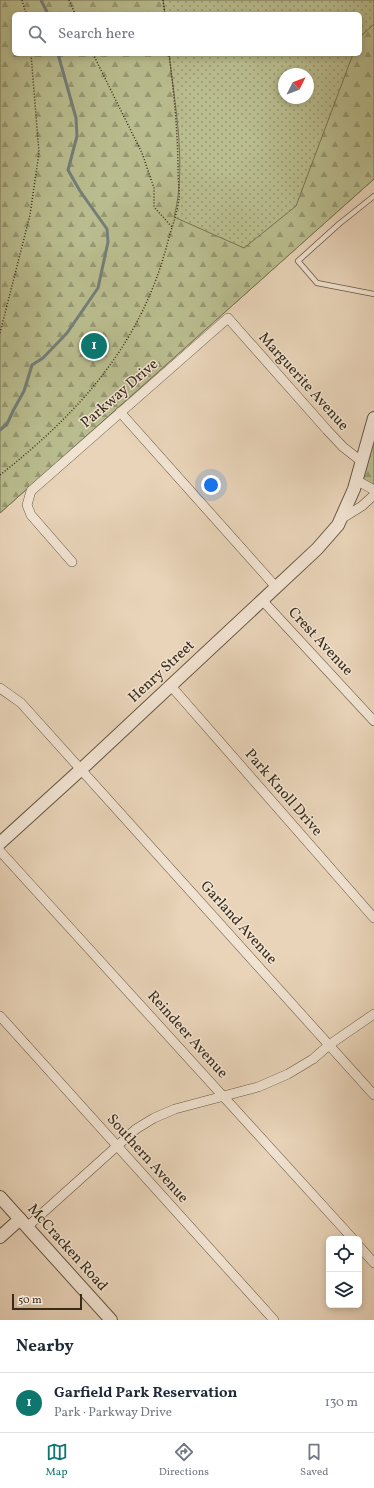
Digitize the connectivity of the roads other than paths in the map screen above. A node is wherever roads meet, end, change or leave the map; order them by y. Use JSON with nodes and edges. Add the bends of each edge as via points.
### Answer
{"nodes":[{"id":1,"x":374,"y":196,"type":"edge"},
{"id":2,"x":374,"y":294,"type":"edge"},
{"id":3,"x":228,"y":318,"type":"joint"},
{"id":4,"x":120,"y":412,"type":"junction"},
{"id":5,"x":374,"y":418,"type":"edge"},
{"id":6,"x":361,"y":461,"type":"junction"},
{"id":7,"x":356,"y":480,"type":"junction"},
{"id":8,"x":374,"y":490,"type":"edge"},
{"id":9,"x":374,"y":495,"type":"edge"},
{"id":10,"x":341,"y":519,"type":"junction"},
{"id":11,"x":72,"y":562,"type":"dead end"},
{"id":12,"x":276,"y":588,"type":"junction"},
{"id":13,"x":262,"y":600,"type":"junction"},
{"id":14,"x":171,"y":686,"type":"junction"},
{"id":15,"x":0,"y":688,"type":"edge"},
{"id":16,"x":374,"y":721,"type":"edge"},
{"id":17,"x":81,"y":770,"type":"junction"},
{"id":18,"x":0,"y":842,"type":"edge"},
{"id":19,"x":0,"y":851,"type":"edge"},
{"id":20,"x":374,"y":918,"type":"edge"},
{"id":21,"x":374,"y":1014,"type":"edge"},
{"id":22,"x":0,"y":1016,"type":"edge"},
{"id":23,"x":329,"y":1045,"type":"junction"},
{"id":24,"x":374,"y":1095,"type":"edge"},
{"id":25,"x":224,"y":1096,"type":"junction"},
{"id":26,"x":117,"y":1146,"type":"junction"},
{"id":27,"x":0,"y":1197,"type":"edge"},
{"id":28,"x":24,"y":1223,"type":"junction"},
{"id":29,"x":350,"y":1236,"type":"edge"},
{"id":30,"x":0,"y":1237,"type":"edge"},
{"id":31,"x":362,"y":1249,"type":"edge"},
{"id":32,"x":374,"y":1263,"type":"edge"},
{"id":33,"x":111,"y":1320,"type":"edge"},
{"id":34,"x":274,"y":1320,"type":"edge"}],
"edges":[{"from":1,"to":2,"type":"lane","via":[[298,261],[317,283]]},
{"from":3,"to":4,"type":"street","name":"Parkway Drive"},
{"from":3,"to":6,"type":"street","name":"Marguerite Avenue","via":[[327,430]]},
{"from":4,"to":11,"type":"street","name":"Parkway Drive","via":[[31,491],[27,505],[31,515]]},
{"from":4,"to":12,"type":"street"},
{"from":5,"to":6,"type":"street","name":"Henry Street"},
{"from":6,"to":7,"type":"street","name":"Henry Street"},
{"from":7,"to":8,"type":"street"},
{"from":7,"to":10,"type":"street","name":"Henry Street"},
{"from":9,"to":10,"type":"street","name":"Henry Street"},
{"from":10,"to":12,"type":"street","name":"Henry Street","via":[[317,549]]},
{"from":12,"to":13,"type":"street","name":"Henry Street"},
{"from":13,"to":14,"type":"street","name":"Henry Street"},
{"from":13,"to":16,"type":"street","name":"Crest Avenue"},
{"from":14,"to":17,"type":"street","name":"Henry Street"},
{"from":14,"to":20,"type":"street","name":"Park Knoll Drive"},
{"from":15,"to":17,"type":"street","name":"Garland Avenue","via":[[21,703]]},
{"from":17,"to":18,"type":"street","name":"Henry Street"},
{"from":17,"to":23,"type":"street","name":"Garland Avenue"},
{"from":19,"to":25,"type":"street","name":"Reindeer Avenue"},
{"from":21,"to":23,"type":"street"},
{"from":22,"to":26,"type":"street","name":"Southern Avenue"},
{"from":23,"to":24,"type":"street","name":"Garland Avenue"},
{"from":23,"to":25,"type":"street","via":[[313,1059],[288,1074],[258,1087]]},
{"from":25,"to":26,"type":"street","via":[[175,1109],[154,1118],[136,1129]]},
{"from":25,"to":29,"type":"street","name":"Reindeer Avenue"},
{"from":26,"to":28,"type":"street"},
{"from":26,"to":34,"type":"street","name":"Southern Avenue"},
{"from":27,"to":28,"type":"street","name":"McCracken Road"},
{"from":28,"to":30,"type":"street"},
{"from":28,"to":33,"type":"street","name":"McCracken Road"},
{"from":31,"to":32,"type":"street"}]}
